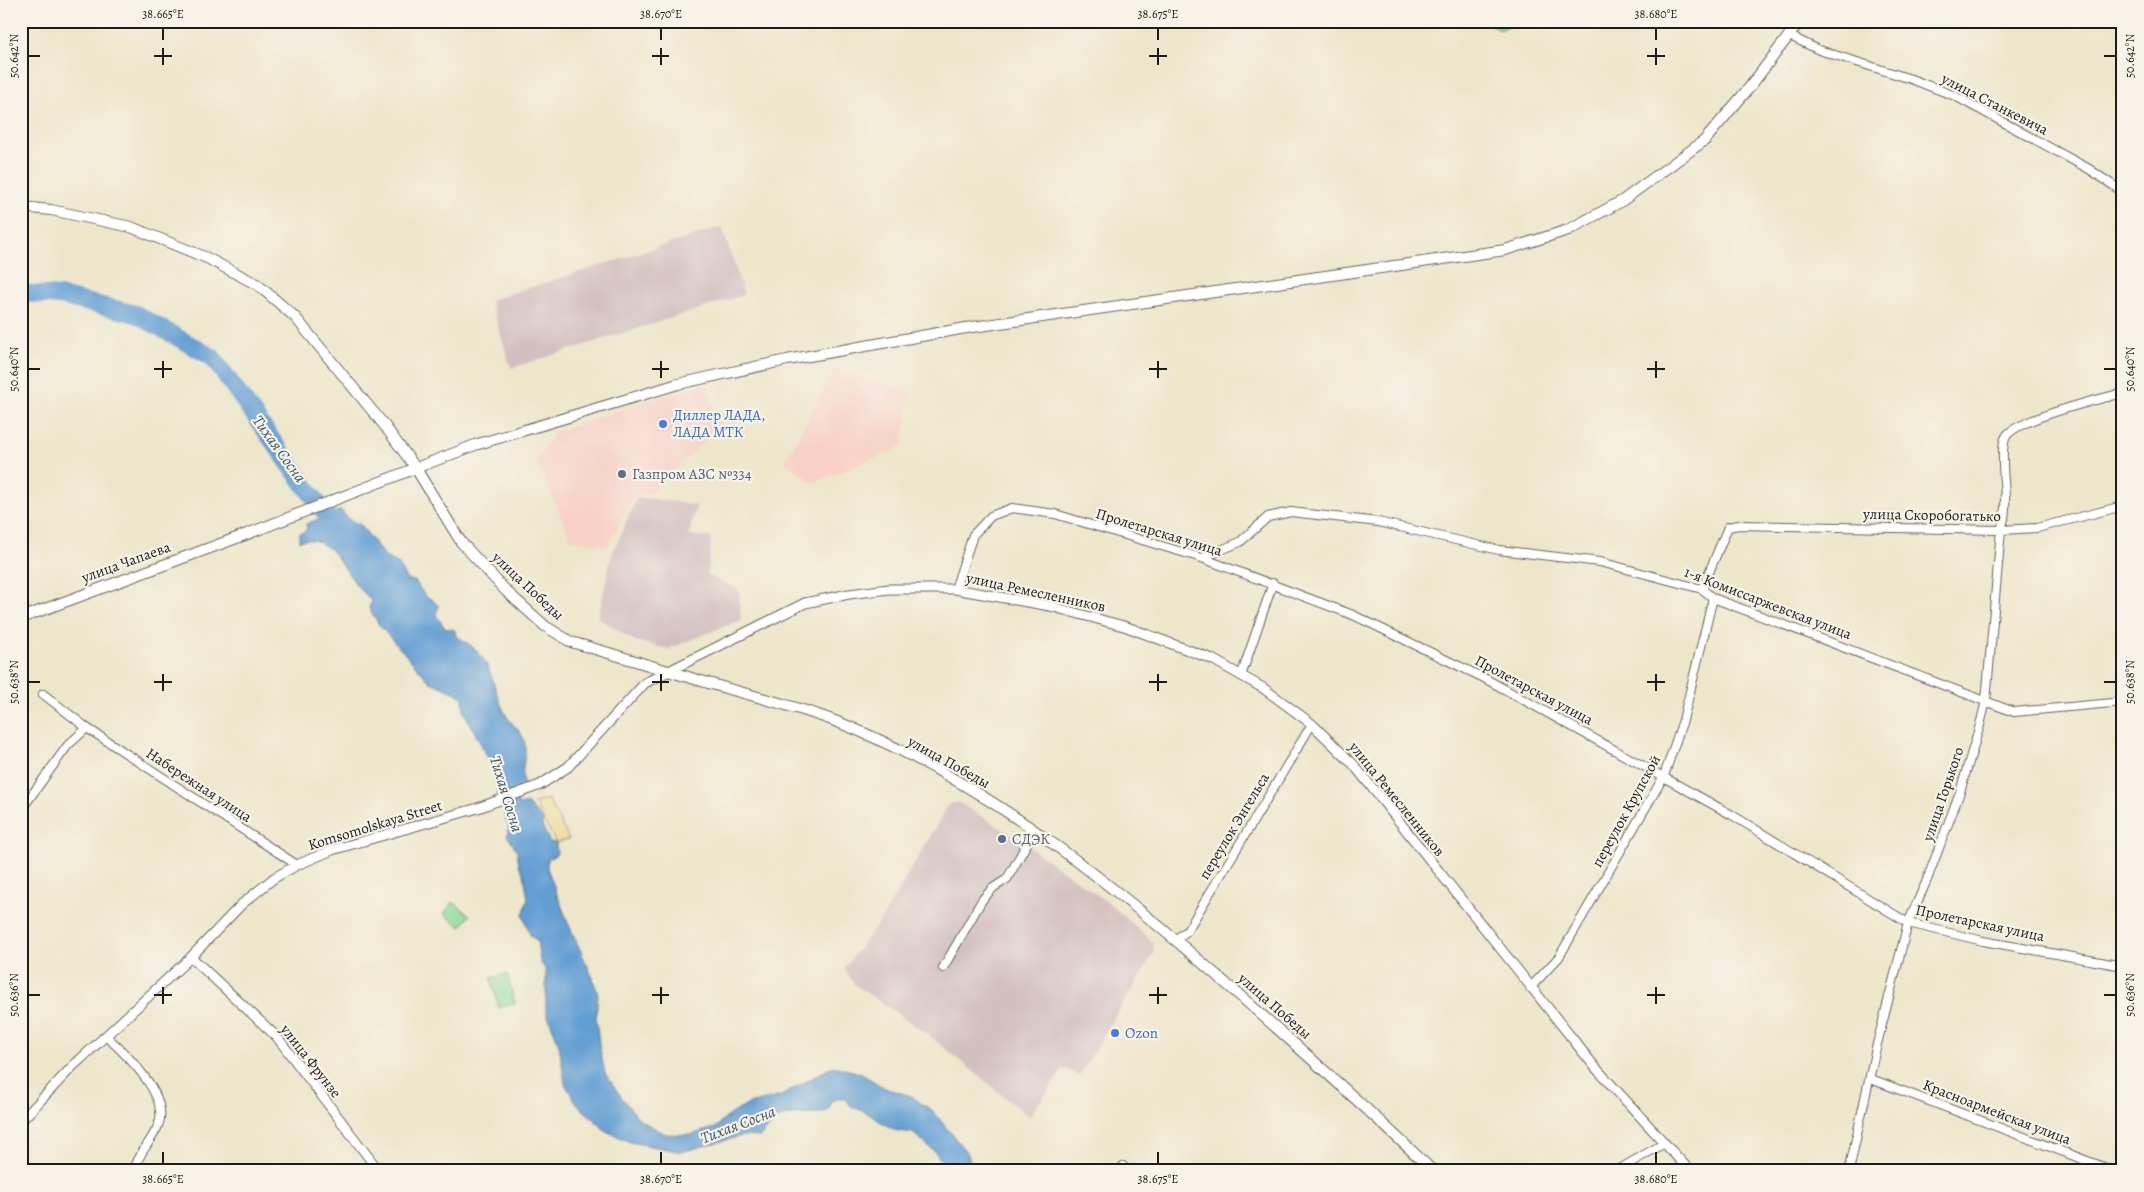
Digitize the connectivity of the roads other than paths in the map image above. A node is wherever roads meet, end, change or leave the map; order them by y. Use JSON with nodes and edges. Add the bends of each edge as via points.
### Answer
{"nodes":[{"id":1,"x":1800,"y":21,"type":"edge"},
{"id":2,"x":1790,"y":36,"type":"junction"},
{"id":3,"x":2123,"y":192,"type":"edge"},
{"id":4,"x":21,"y":207,"type":"edge"},
{"id":5,"x":2123,"y":393,"type":"edge"},
{"id":6,"x":415,"y":468,"type":"junction"},
{"id":7,"x":2123,"y":506,"type":"edge"},
{"id":8,"x":2001,"y":530,"type":"junction"},
{"id":9,"x":1202,"y":558,"type":"junction"},
{"id":10,"x":1273,"y":583,"type":"junction"},
{"id":11,"x":955,"y":589,"type":"junction"},
{"id":12,"x":1702,"y":589,"type":"junction"},
{"id":13,"x":1713,"y":598,"type":"junction"},
{"id":14,"x":21,"y":618,"type":"edge"},
{"id":15,"x":668,"y":670,"type":"junction"},
{"id":16,"x":1241,"y":676,"type":"junction"},
{"id":17,"x":43,"y":694,"type":"dead end"},
{"id":18,"x":1986,"y":701,"type":"junction"},
{"id":19,"x":2123,"y":702,"type":"edge"},
{"id":20,"x":1312,"y":724,"type":"junction"},
{"id":21,"x":87,"y":728,"type":"junction"},
{"id":22,"x":1664,"y":776,"type":"junction"},
{"id":23,"x":21,"y":810,"type":"edge"},
{"id":24,"x":1034,"y":831,"type":"junction"},
{"id":25,"x":296,"y":864,"type":"junction"},
{"id":26,"x":1908,"y":923,"type":"junction"},
{"id":27,"x":1176,"y":939,"type":"junction"},
{"id":28,"x":191,"y":956,"type":"junction"},
{"id":29,"x":2123,"y":966,"type":"edge"},
{"id":30,"x":943,"y":968,"type":"dead end"},
{"id":31,"x":1530,"y":988,"type":"junction"},
{"id":32,"x":106,"y":1036,"type":"junction"},
{"id":33,"x":1871,"y":1079,"type":"junction"},
{"id":34,"x":21,"y":1120,"type":"edge"},
{"id":35,"x":1663,"y":1144,"type":"junction"},
{"id":36,"x":136,"y":1171,"type":"edge"},
{"id":37,"x":379,"y":1171,"type":"edge"},
{"id":38,"x":1432,"y":1171,"type":"edge"},
{"id":39,"x":1616,"y":1171,"type":"edge"},
{"id":40,"x":1690,"y":1171,"type":"edge"},
{"id":41,"x":1849,"y":1171,"type":"edge"},
{"id":42,"x":2114,"y":1171,"type":"edge"}],
"edges":[{"from":1,"to":2,"type":"main road","name":"улица Чапаева"},
{"from":2,"to":3,"type":"street","name":"улица Станкевича","via":[[1828,53],[1955,96],[2090,169]]},
{"from":2,"to":6,"type":"main road","name":"улица Чапаева","via":[[1705,140],[1622,201],[1568,230],[1505,250],[966,328],[787,360],[678,384],[475,445]]},
{"from":4,"to":6,"type":"main road","name":"улица Победы","via":[[131,227],[207,258],[258,285],[294,317],[384,425]]},
{"from":5,"to":8,"type":"street","name":"улица Горького","via":[[2063,410],[2022,426],[2007,436],[2003,448],[2006,516]]},
{"from":6,"to":14,"type":"main road","name":"улица Чапаева"},
{"from":6,"to":15,"type":"main road","name":"улица Победы","via":[[462,542],[506,591],[545,626],[571,642]]},
{"from":7,"to":8,"type":"street","name":"улица Скоробогатько","via":[[2037,528]]},
{"from":8,"to":12,"type":"street","name":"улица Скоробогатько","via":[[1728,527]]},
{"from":8,"to":18,"type":"street","name":"улица Горького"},
{"from":9,"to":10,"type":"street","name":"Пролетарская улица"},
{"from":9,"to":11,"type":"street","name":"Пролетарская улица","via":[[1055,514],[1012,508],[991,516],[973,535]]},
{"from":9,"to":12,"type":"street","name":"1-я Комиссаржевская улица","via":[[1240,542],[1268,517],[1291,512],[1378,522],[1498,550],[1600,562]]},
{"from":10,"to":16,"type":"street"},
{"from":10,"to":22,"type":"street","name":"Пролетарская улица","via":[[1353,615],[1486,679]]},
{"from":11,"to":15,"type":"street","name":"улица Ремесленников","via":[[890,589],[805,604]]},
{"from":11,"to":16,"type":"street","name":"улица Ремесленников","via":[[1050,606],[1127,627],[1212,659]]},
{"from":12,"to":13,"type":"street","name":"1-я Комиссаржевская улица"},
{"from":13,"to":18,"type":"street","name":"1-я Комиссаржевская улица"},
{"from":13,"to":22,"type":"street","name":"переулок Крупской","via":[[1683,720]]},
{"from":15,"to":24,"type":"main road","name":"улица Победы","via":[[856,730],[963,786]]},
{"from":15,"to":25,"type":"street","name":"Komsomolskaya Street","via":[[645,683],[568,767],[540,785],[478,808],[332,850]]},
{"from":16,"to":20,"type":"street","name":"улица Ремесленников","via":[[1264,688]]},
{"from":17,"to":21,"type":"street","name":"Набережная улица"},
{"from":18,"to":19,"type":"street","name":"1-я Комиссаржевская улица","via":[[2014,712]]},
{"from":18,"to":26,"type":"street","name":"улица Горького","via":[[1960,792]]},
{"from":20,"to":27,"type":"street","name":"переулок Энгельса","via":[[1187,931]]},
{"from":20,"to":31,"type":"street","name":"улица Ремесленников","via":[[1354,765]]},
{"from":21,"to":23,"type":"street","via":[[68,745]]},
{"from":21,"to":25,"type":"street","name":"Набережная улица"},
{"from":22,"to":26,"type":"street","name":"Пролетарская улица"},
{"from":22,"to":31,"type":"street","name":"переулок Крупской","via":[[1558,958]]},
{"from":24,"to":27,"type":"main road","name":"улица Победы"},
{"from":24,"to":30,"type":"street","via":[[1007,879],[982,900]]},
{"from":25,"to":28,"type":"street","name":"Komsomolskaya Street","via":[[242,904]]},
{"from":26,"to":29,"type":"street","name":"Пролетарская улица","via":[[1983,941]]},
{"from":26,"to":33,"type":"street","name":"улица Горького"},
{"from":27,"to":38,"type":"main road","name":"улица Победы","via":[[1346,1089]]},
{"from":28,"to":32,"type":"street","name":"Komsomolskaya Street"},
{"from":28,"to":37,"type":"street","name":"улица Фрунзе","via":[[277,1037]]},
{"from":31,"to":35,"type":"street","name":"улица Ремесленников"},
{"from":32,"to":34,"type":"street","name":"Komsomolskaya Street"},
{"from":32,"to":36,"type":"street","via":[[144,1075],[161,1114],[158,1126],[139,1155]]},
{"from":33,"to":41,"type":"street","name":"улица Горького"},
{"from":33,"to":42,"type":"street","name":"Красноармейская улица"},
{"from":35,"to":39,"type":"street"},
{"from":35,"to":40,"type":"street","name":"улица Ремесленников"}]}
